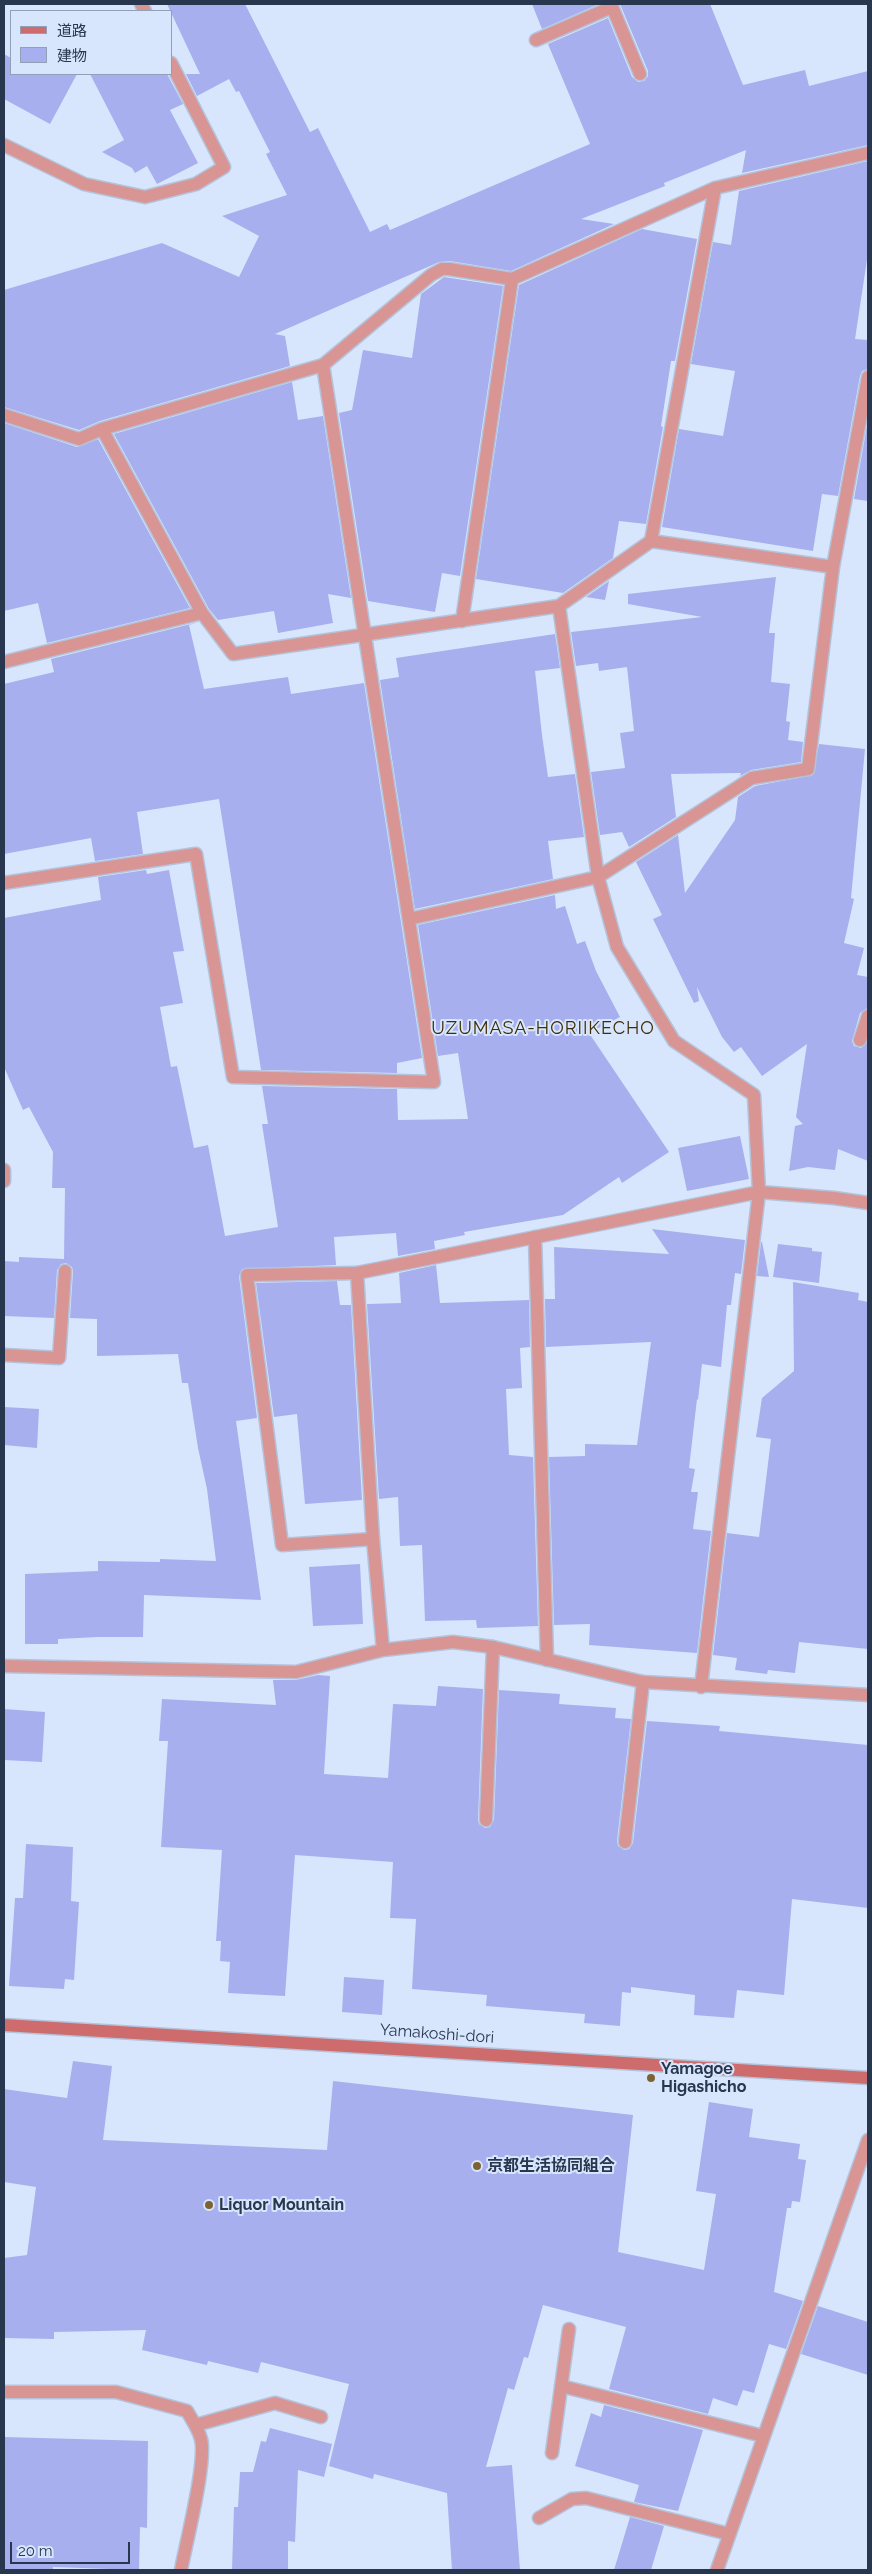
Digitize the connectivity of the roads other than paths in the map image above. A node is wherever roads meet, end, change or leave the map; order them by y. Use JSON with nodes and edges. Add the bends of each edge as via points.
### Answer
{"nodes":[{"id":1,"x":612,"y":5,"type":"edge"},
{"id":2,"x":536,"y":40,"type":"dead end"},
{"id":3,"x":172,"y":65,"type":"edge"},
{"id":4,"x":640,"y":74,"type":"dead end"},
{"id":5,"x":4,"y":145,"type":"edge"},
{"id":6,"x":868,"y":153,"type":"edge"},
{"id":7,"x":715,"y":188,"type":"junction"},
{"id":8,"x":512,"y":279,"type":"junction"},
{"id":9,"x":323,"y":364,"type":"junction"},
{"id":10,"x":868,"y":378,"type":"edge"},
{"id":11,"x":4,"y":415,"type":"edge"},
{"id":12,"x":102,"y":429,"type":"junction"},
{"id":13,"x":651,"y":541,"type":"junction"},
{"id":14,"x":833,"y":567,"type":"junction"},
{"id":15,"x":558,"y":606,"type":"junction"},
{"id":16,"x":202,"y":613,"type":"junction"},
{"id":17,"x":462,"y":621,"type":"junction"},
{"id":18,"x":364,"y":635,"type":"junction"},
{"id":19,"x":4,"y":662,"type":"edge"},
{"id":20,"x":598,"y":877,"type":"junction"},
{"id":21,"x":4,"y":883,"type":"edge"},
{"id":22,"x":409,"y":919,"type":"junction"},
{"id":23,"x":868,"y":1016,"type":"edge"},
{"id":24,"x":860,"y":1040,"type":"dead end"},
{"id":25,"x":4,"y":1170,"type":"edge"},
{"id":26,"x":4,"y":1181,"type":"edge"},
{"id":27,"x":759,"y":1192,"type":"junction"},
{"id":28,"x":868,"y":1203,"type":"edge"},
{"id":29,"x":535,"y":1237,"type":"junction"},
{"id":30,"x":65,"y":1271,"type":"dead end"},
{"id":31,"x":357,"y":1273,"type":"junction"},
{"id":32,"x":4,"y":1355,"type":"edge"},
{"id":33,"x":373,"y":1539,"type":"junction"},
{"id":34,"x":493,"y":1647,"type":"junction"},
{"id":35,"x":383,"y":1650,"type":"junction"},
{"id":36,"x":547,"y":1660,"type":"junction"},
{"id":37,"x":4,"y":1666,"type":"edge"},
{"id":38,"x":643,"y":1682,"type":"junction"},
{"id":39,"x":701,"y":1687,"type":"junction"},
{"id":40,"x":868,"y":1695,"type":"edge"},
{"id":41,"x":486,"y":1820,"type":"dead end"},
{"id":42,"x":625,"y":1842,"type":"dead end"},
{"id":43,"x":4,"y":2025,"type":"edge"},
{"id":44,"x":868,"y":2078,"type":"edge"},
{"id":45,"x":868,"y":2140,"type":"edge"},
{"id":46,"x":568,"y":2329,"type":"dead end"},
{"id":47,"x":561,"y":2386,"type":"junction"},
{"id":48,"x":4,"y":2392,"type":"edge"},
{"id":49,"x":321,"y":2417,"type":"dead end"},
{"id":50,"x":196,"y":2425,"type":"junction"},
{"id":51,"x":763,"y":2436,"type":"junction"},
{"id":52,"x":552,"y":2452,"type":"dead end"},
{"id":53,"x":539,"y":2518,"type":"dead end"},
{"id":54,"x":730,"y":2534,"type":"junction"},
{"id":55,"x":181,"y":2570,"type":"edge"},
{"id":56,"x":717,"y":2570,"type":"edge"}],
"edges":[{"from":1,"to":2,"type":"street"},
{"from":1,"to":4,"type":"street"},
{"from":3,"to":5,"type":"street","via":[[224,166],[196,184],[145,197],[84,184]]},
{"from":6,"to":7,"type":"street"},
{"from":7,"to":8,"type":"street"},
{"from":7,"to":13,"type":"street"},
{"from":8,"to":9,"type":"street","via":[[442,269]]},
{"from":8,"to":17,"type":"street"},
{"from":9,"to":12,"type":"street"},
{"from":9,"to":18,"type":"street"},
{"from":10,"to":14,"type":"street"},
{"from":11,"to":12,"type":"street","via":[[80,439]]},
{"from":12,"to":16,"type":"street"},
{"from":13,"to":14,"type":"street"},
{"from":13,"to":15,"type":"street"},
{"from":14,"to":20,"type":"street","via":[[808,769],[752,778]]},
{"from":15,"to":17,"type":"street"},
{"from":15,"to":20,"type":"street"},
{"from":16,"to":18,"type":"street","via":[[233,654]]},
{"from":16,"to":19,"type":"street"},
{"from":17,"to":18,"type":"street"},
{"from":18,"to":22,"type":"street"},
{"from":20,"to":22,"type":"street"},
{"from":20,"to":27,"type":"street","via":[[616,947],[674,1041],[754,1095]]},
{"from":21,"to":22,"type":"street","via":[[196,854],[233,1077],[434,1082]]},
{"from":23,"to":24,"type":"street"},
{"from":25,"to":26,"type":"street"},
{"from":27,"to":28,"type":"street"},
{"from":27,"to":29,"type":"street"},
{"from":27,"to":39,"type":"street"},
{"from":29,"to":31,"type":"street"},
{"from":29,"to":36,"type":"street"},
{"from":30,"to":32,"type":"street","via":[[59,1358]]},
{"from":31,"to":33,"type":"street"},
{"from":31,"to":33,"type":"street","via":[[247,1275],[282,1545]]},
{"from":33,"to":35,"type":"street"},
{"from":34,"to":35,"type":"street","via":[[453,1642]]},
{"from":34,"to":36,"type":"street"},
{"from":34,"to":41,"type":"street"},
{"from":35,"to":37,"type":"street","via":[[296,1672]]},
{"from":36,"to":38,"type":"street"},
{"from":38,"to":39,"type":"street"},
{"from":38,"to":42,"type":"street"},
{"from":39,"to":40,"type":"street"},
{"from":43,"to":44,"type":"street","name":"Yamakoshi-dori"},
{"from":45,"to":51,"type":"street"},
{"from":46,"to":47,"type":"street"},
{"from":47,"to":51,"type":"street"},
{"from":47,"to":52,"type":"street"},
{"from":48,"to":50,"type":"street","via":[[116,2392],[187,2411]]},
{"from":49,"to":50,"type":"street","via":[[275,2403]]},
{"from":50,"to":55,"type":"street","via":[[201,2441],[200,2471]]},
{"from":51,"to":54,"type":"street"},
{"from":53,"to":54,"type":"street","via":[[572,2499],[586,2498]]},
{"from":54,"to":56,"type":"street"}]}
